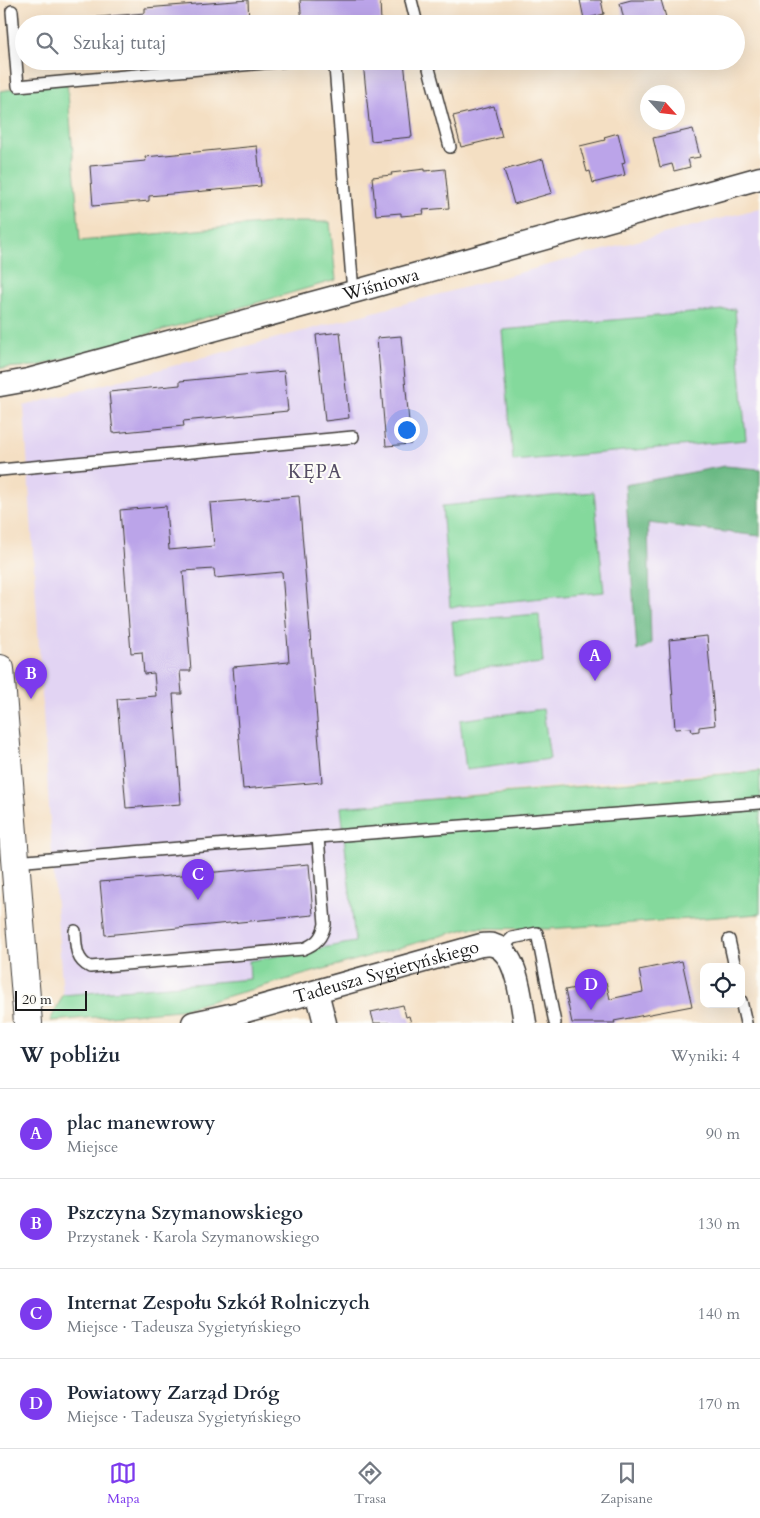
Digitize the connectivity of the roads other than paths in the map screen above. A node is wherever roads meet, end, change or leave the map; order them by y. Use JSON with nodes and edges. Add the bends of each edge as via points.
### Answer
{"nodes":[{"id":1,"x":411,"y":0,"type":"edge"},
{"id":2,"x":12,"y":11,"type":"dead end"},
{"id":3,"x":415,"y":15,"type":"edge"},
{"id":4,"x":15,"y":48,"type":"edge"},
{"id":5,"x":17,"y":70,"type":"edge"},
{"id":6,"x":190,"y":70,"type":"edge"},
{"id":7,"x":335,"y":70,"type":"edge"},
{"id":8,"x":429,"y":70,"type":"edge"},
{"id":9,"x":450,"y":147,"type":"dead end"},
{"id":10,"x":760,"y":178,"type":"edge"},
{"id":11,"x":353,"y":292,"type":"junction"},
{"id":12,"x":0,"y":385,"type":"edge"},
{"id":13,"x":353,"y":437,"type":"dead end"},
{"id":14,"x":0,"y":470,"type":"edge"},
{"id":15,"x":0,"y":669,"type":"edge"},
{"id":16,"x":760,"y":803,"type":"edge"},
{"id":17,"x":318,"y":837,"type":"junction"},
{"id":18,"x":14,"y":862,"type":"junction"},
{"id":19,"x":75,"y":931,"type":"dead end"},
{"id":20,"x":729,"y":940,"type":"dead end"},
{"id":21,"x":501,"y":949,"type":"junction"},
{"id":22,"x":733,"y":963,"type":"edge"},
{"id":23,"x":317,"y":992,"type":"junction"},
{"id":24,"x":743,"y":1008,"type":"edge"},
{"id":25,"x":28,"y":1023,"type":"edge"},
{"id":26,"x":193,"y":1023,"type":"edge"},
{"id":27,"x":325,"y":1023,"type":"edge"},
{"id":28,"x":525,"y":1023,"type":"edge"},
{"id":29,"x":555,"y":1023,"type":"edge"},
{"id":30,"x":746,"y":1023,"type":"edge"}],
"edges":[{"from":1,"to":3,"type":"lane"},
{"from":2,"to":4,"type":"lane"},
{"from":5,"to":6,"type":"lane","via":[[18,86]]},
{"from":7,"to":11,"type":"lane"},
{"from":8,"to":9,"type":"lane"},
{"from":10,"to":11,"type":"street","name":"Wiśniowa"},
{"from":11,"to":12,"type":"street","name":"Wiśniowa"},
{"from":13,"to":14,"type":"lane"},
{"from":15,"to":18,"type":"street"},
{"from":16,"to":17,"type":"lane"},
{"from":17,"to":18,"type":"lane"},
{"from":17,"to":19,"type":"lane","via":[[325,924],[323,935],[303,949],[90,967],[77,954]]},
{"from":18,"to":25,"type":"street"},
{"from":20,"to":22,"type":"lane"},
{"from":21,"to":23,"type":"street","name":"Tadeusza Sygietyńskiego","via":[[492,944],[481,945]]},
{"from":21,"to":28,"type":"street","name":"Tadeusza Sygietyńskiego","via":[[514,969]]},
{"from":21,"to":29,"type":"lane","via":[[512,938],[537,933]]},
{"from":23,"to":26,"type":"street","name":"Tadeusza Sygietyńskiego"},
{"from":23,"to":27,"type":"street"},
{"from":24,"to":30,"type":"lane"}]}
